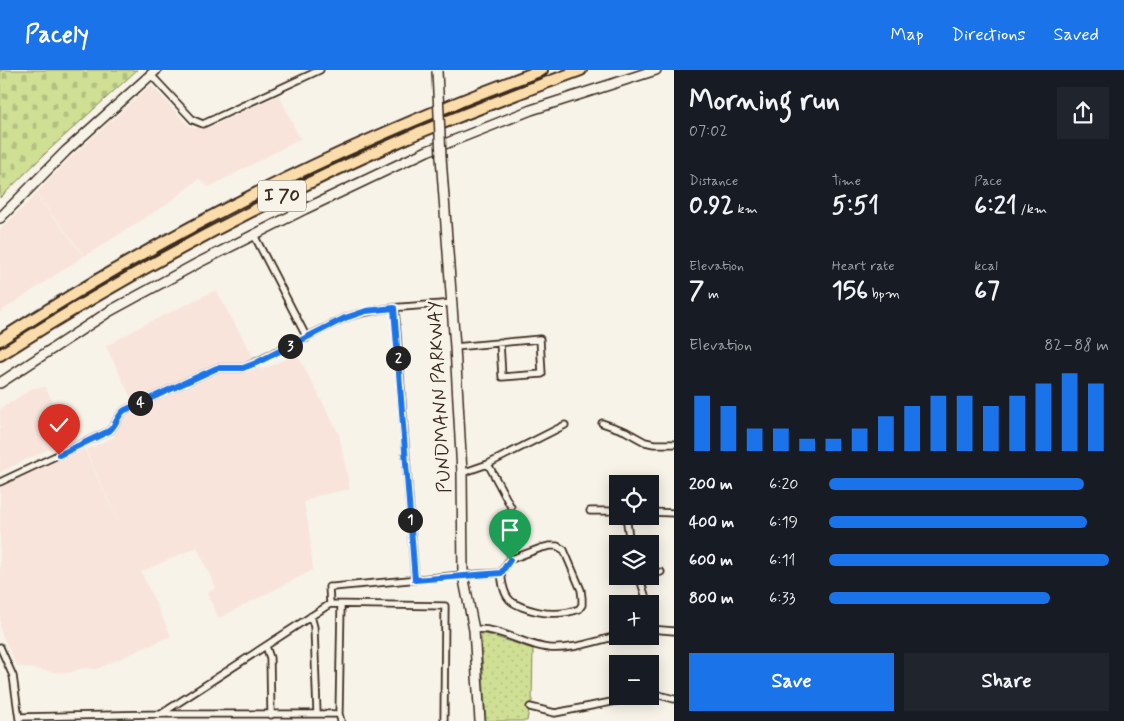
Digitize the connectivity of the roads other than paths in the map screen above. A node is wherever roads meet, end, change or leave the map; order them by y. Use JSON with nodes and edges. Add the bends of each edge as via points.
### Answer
{"nodes":[{"id":1,"x":320,"y":70,"type":"edge"},
{"id":2,"x":437,"y":70,"type":"edge"},
{"id":3,"x":542,"y":70,"type":"edge"},
{"id":4,"x":581,"y":70,"type":"edge"},
{"id":5,"x":656,"y":70,"type":"edge"},
{"id":6,"x":154,"y":73,"type":"edge"},
{"id":7,"x":0,"y":218,"type":"edge"},
{"id":8,"x":254,"y":235,"type":"junction"},
{"id":9,"x":452,"y":304,"type":"junction"},
{"id":10,"x":394,"y":308,"type":"junction"},
{"id":11,"x":307,"y":338,"type":"junction"},
{"id":12,"x":0,"y":340,"type":"edge"},
{"id":13,"x":500,"y":342,"type":"junction"},
{"id":14,"x":455,"y":346,"type":"junction"},
{"id":15,"x":0,"y":355,"type":"edge"},
{"id":16,"x":0,"y":383,"type":"edge"},
{"id":17,"x":602,"y":423,"type":"dead end"},
{"id":18,"x":565,"y":425,"type":"dead end"},
{"id":19,"x":674,"y":444,"type":"edge"},
{"id":20,"x":488,"y":464,"type":"junction"},
{"id":21,"x":462,"y":473,"type":"junction"},
{"id":22,"x":0,"y":482,"type":"edge"},
{"id":23,"x":511,"y":507,"type":"dead end"},
{"id":24,"x":590,"y":510,"type":"dead end"},
{"id":25,"x":609,"y":511,"type":"edge"},
{"id":26,"x":659,"y":512,"type":"edge"},
{"id":27,"x":674,"y":513,"type":"edge"},
{"id":28,"x":501,"y":573,"type":"junction"},
{"id":29,"x":462,"y":575,"type":"junction"},
{"id":30,"x":415,"y":580,"type":"junction"},
{"id":31,"x":330,"y":604,"type":"junction"},
{"id":32,"x":341,"y":605,"type":"junction"},
{"id":33,"x":311,"y":616,"type":"junction"},
{"id":34,"x":474,"y":630,"type":"junction"},
{"id":35,"x":659,"y":630,"type":"edge"},
{"id":36,"x":674,"y":631,"type":"edge"},
{"id":37,"x":609,"y":638,"type":"edge"},
{"id":38,"x":266,"y":646,"type":"junction"},
{"id":39,"x":0,"y":647,"type":"edge"},
{"id":40,"x":659,"y":695,"type":"edge"},
{"id":41,"x":674,"y":699,"type":"edge"},
{"id":42,"x":609,"y":702,"type":"edge"},
{"id":43,"x":530,"y":707,"type":"dead end"},
{"id":44,"x":160,"y":714,"type":"junction"},
{"id":45,"x":317,"y":714,"type":"junction"},
{"id":46,"x":340,"y":714,"type":"junction"},
{"id":47,"x":271,"y":715,"type":"junction"},
{"id":48,"x":19,"y":719,"type":"edge"},
{"id":49,"x":341,"y":721,"type":"edge"},
{"id":50,"x":444,"y":721,"type":"edge"},
{"id":51,"x":480,"y":721,"type":"edge"}],
"edges":[{"from":1,"to":6,"type":"street","via":[[203,124],[193,120]]},
{"from":2,"to":9,"type":"street","name":"PUNDMANN PARKWAY","bridge":true},
{"from":3,"to":12,"type":"highway","number":"I 70","via":[[378,137],[247,199],[118,268]]},
{"from":4,"to":15,"type":"highway","number":"I 70","via":[[420,133],[284,195],[153,263]]},
{"from":5,"to":8,"type":"street","via":[[531,110],[427,151]]},
{"from":6,"to":7,"type":"street","via":[[66,150]]},
{"from":8,"to":11,"type":"street"},
{"from":8,"to":16,"type":"street","via":[[110,312]]},
{"from":9,"to":10,"type":"street"},
{"from":9,"to":14,"type":"street","name":"PUNDMANN PARKWAY"},
{"from":10,"to":11,"type":"street","via":[[359,313]]},
{"from":10,"to":30,"type":"street"},
{"from":11,"to":22,"type":"street","via":[[247,366],[217,368],[125,410],[109,431]]},
{"from":13,"to":13,"type":"street","via":[[540,339],[542,374],[502,377]]},
{"from":13,"to":14,"type":"street"},
{"from":14,"to":21,"type":"street","name":"PUNDMANN PARKWAY"},
{"from":17,"to":19,"type":"street","via":[[645,442]]},
{"from":18,"to":20,"type":"street"},
{"from":20,"to":21,"type":"street"},
{"from":20,"to":23,"type":"street"},
{"from":21,"to":29,"type":"street","name":"PUNDMANN PARKWAY"},
{"from":24,"to":25,"type":"street"},
{"from":26,"to":27,"type":"street"},
{"from":28,"to":28,"type":"street","via":[[509,599],[526,608],[545,614],[564,613],[582,605],[581,590],[564,550],[557,546],[541,548],[510,560]]},
{"from":28,"to":29,"type":"street"},
{"from":29,"to":30,"type":"street"},
{"from":29,"to":34,"type":"street","name":"PUNDMANN PARKWAY"},
{"from":30,"to":31,"type":"street","via":[[329,587]]},
{"from":31,"to":32,"type":"street"},
{"from":31,"to":33,"type":"street"},
{"from":32,"to":46,"type":"street"},
{"from":32,"to":50,"type":"street","via":[[445,606]]},
{"from":33,"to":38,"type":"street"},
{"from":33,"to":45,"type":"street"},
{"from":34,"to":37,"type":"street","via":[[484,628],[548,648],[566,648]]},
{"from":34,"to":51,"type":"street","name":"PUNDMANN PARKWAY"},
{"from":35,"to":36,"type":"street"},
{"from":38,"to":44,"type":"street"},
{"from":38,"to":47,"type":"street","via":[[270,658]]},
{"from":39,"to":48,"type":"street","via":[[13,676]]},
{"from":40,"to":41,"type":"street"},
{"from":42,"to":43,"type":"street","via":[[555,713]]},
{"from":44,"to":47,"type":"street"},
{"from":44,"to":48,"type":"street"},
{"from":45,"to":46,"type":"street"},
{"from":45,"to":47,"type":"street"},
{"from":46,"to":49,"type":"street"}]}
